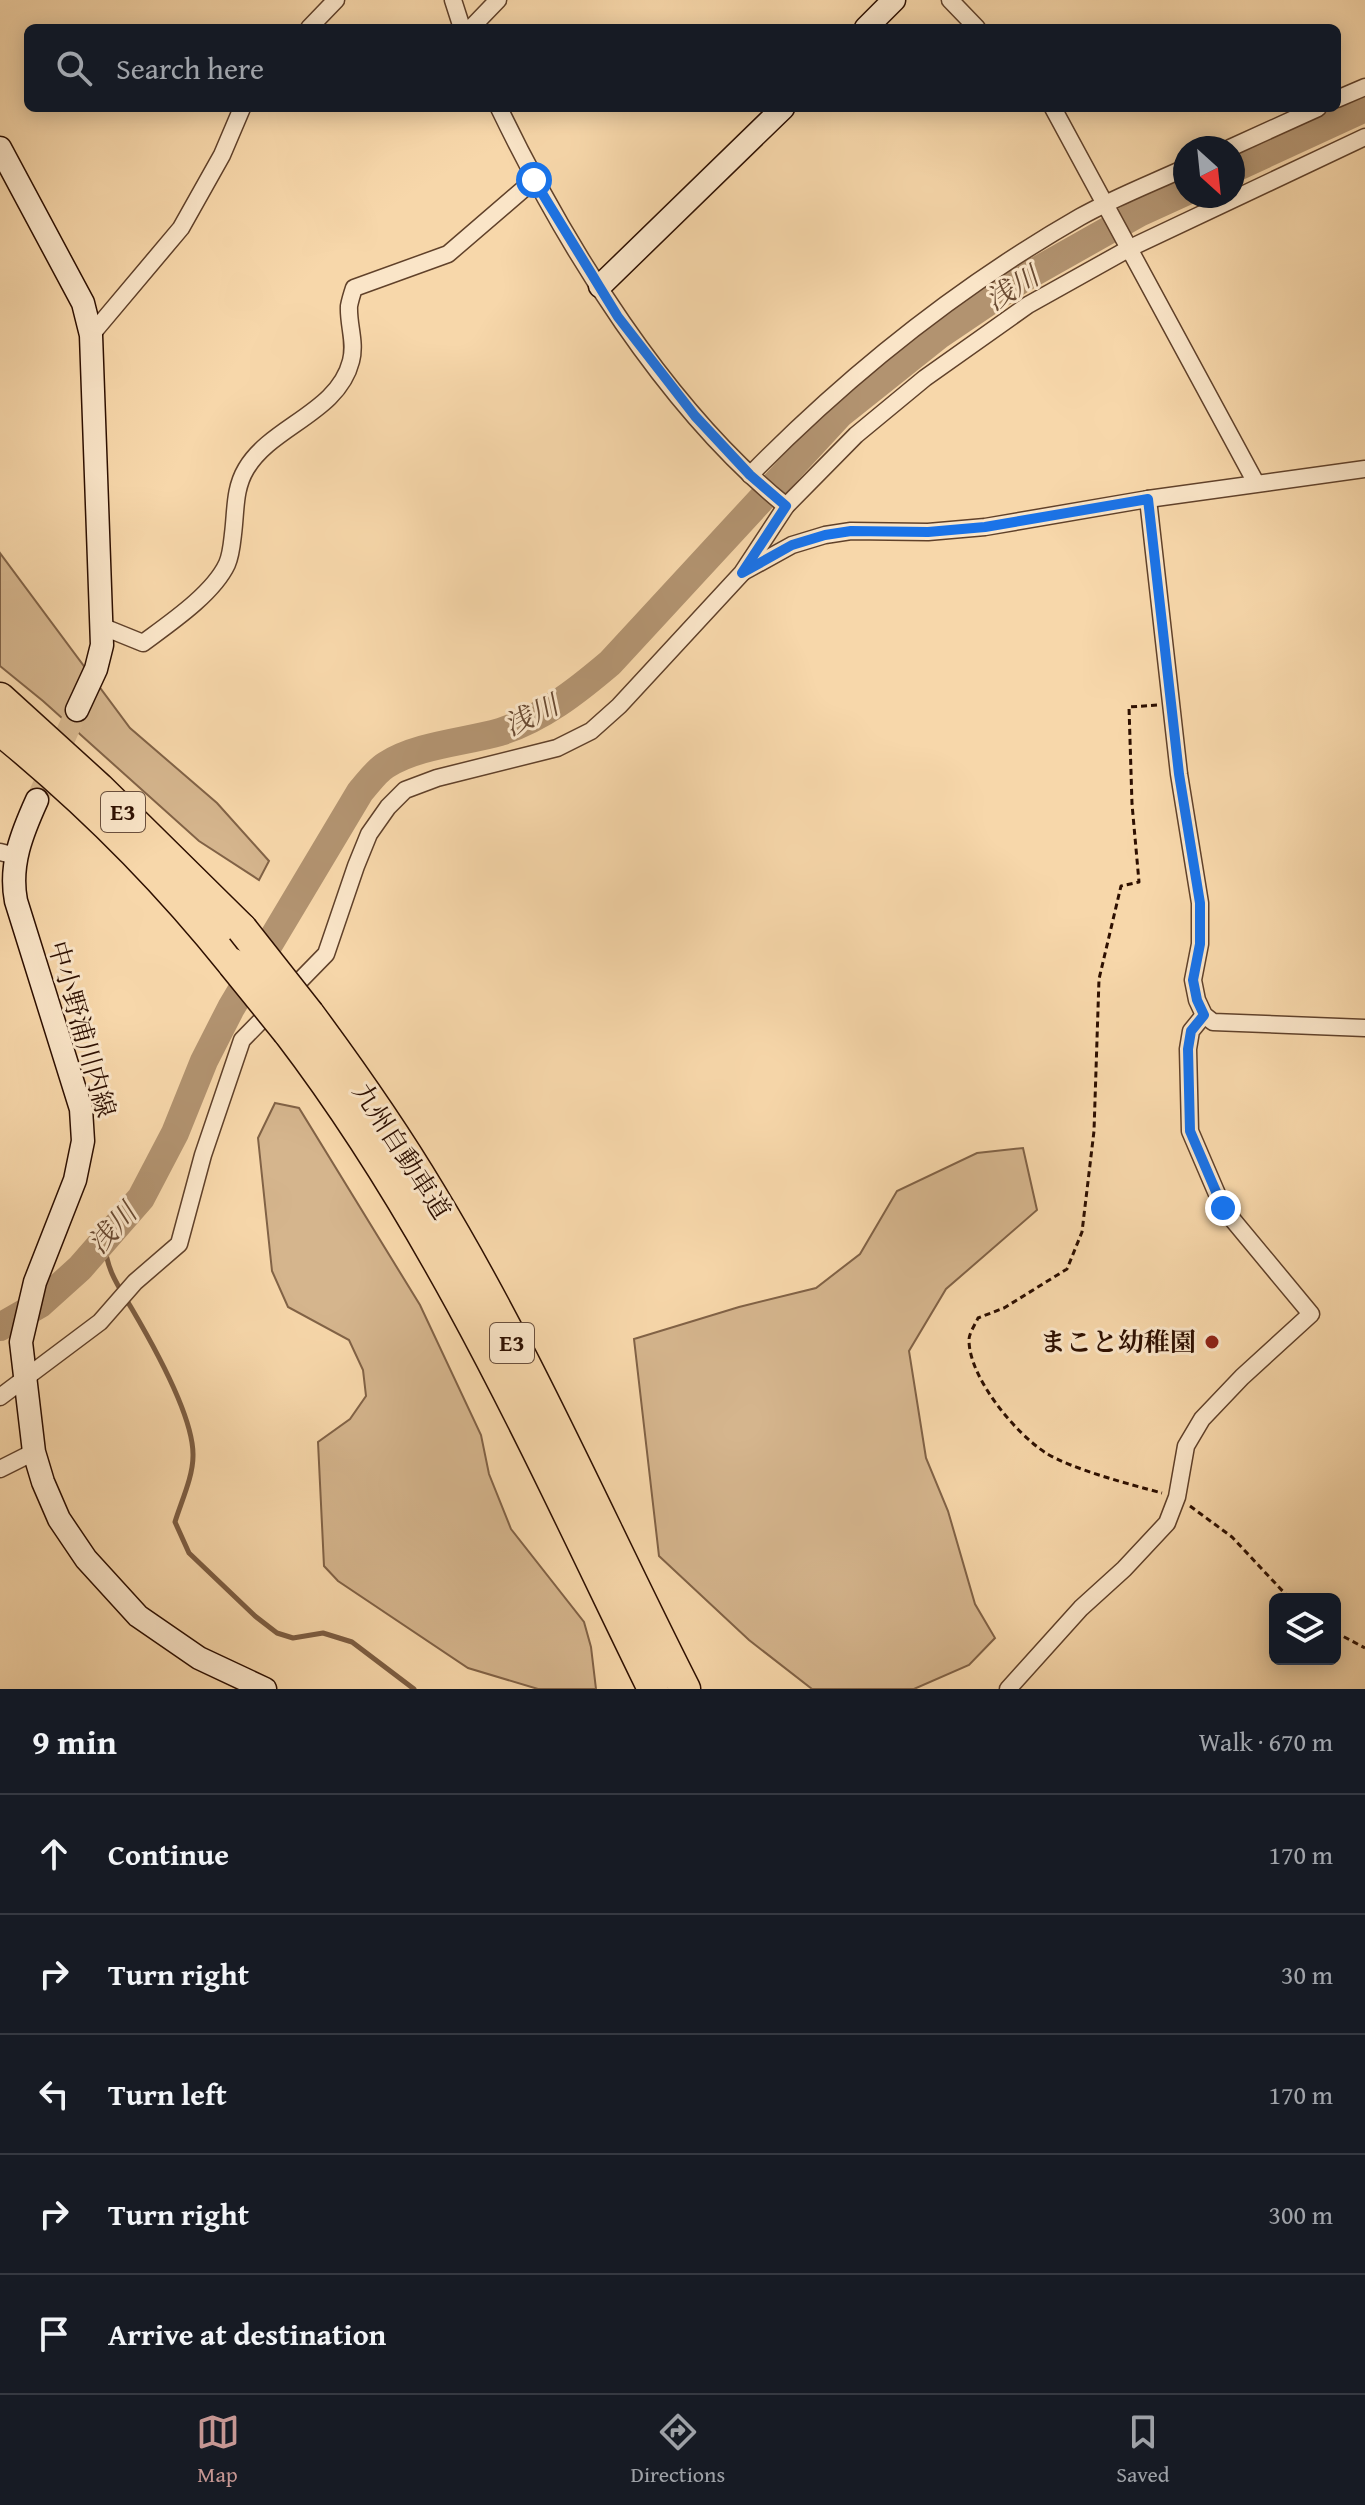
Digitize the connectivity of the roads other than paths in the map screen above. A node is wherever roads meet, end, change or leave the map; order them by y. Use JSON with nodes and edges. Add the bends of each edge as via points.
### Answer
{"nodes":[{"id":1,"x":336,"y":0,"type":"edge"},
{"id":2,"x":453,"y":0,"type":"edge"},
{"id":3,"x":498,"y":0,"type":"edge"},
{"id":4,"x":894,"y":0,"type":"edge"},
{"id":5,"x":950,"y":0,"type":"edge"},
{"id":6,"x":313,"y":24,"type":"edge"},
{"id":7,"x":461,"y":24,"type":"edge"},
{"id":8,"x":475,"y":24,"type":"edge"},
{"id":9,"x":870,"y":24,"type":"edge"},
{"id":10,"x":973,"y":24,"type":"edge"},
{"id":11,"x":1365,"y":87,"type":"edge"},
{"id":12,"x":1341,"y":97,"type":"edge"},
{"id":13,"x":240,"y":112,"type":"edge"},
{"id":14,"x":501,"y":112,"type":"edge"},
{"id":15,"x":779,"y":112,"type":"edge"},
{"id":16,"x":1055,"y":112,"type":"edge"},
{"id":17,"x":1309,"y":112,"type":"edge"},
{"id":18,"x":1365,"y":137,"type":"edge"},
{"id":19,"x":1245,"y":141,"type":"edge"},
{"id":20,"x":0,"y":148,"type":"edge"},
{"id":21,"x":1173,"y":174,"type":"edge"},
{"id":22,"x":534,"y":180,"type":"junction"},
{"id":23,"x":1108,"y":207,"type":"junction"},
{"id":24,"x":1127,"y":243,"type":"junction"},
{"id":25,"x":600,"y":286,"type":"junction"},
{"id":26,"x":91,"y":335,"type":"junction"},
{"id":27,"x":1365,"y":469,"type":"edge"},
{"id":28,"x":752,"y":478,"type":"junction"},
{"id":29,"x":1256,"y":483,"type":"junction"},
{"id":30,"x":1148,"y":499,"type":"junction"},
{"id":31,"x":783,"y":503,"type":"junction"},
{"id":32,"x":742,"y":573,"type":"junction"},
{"id":33,"x":101,"y":626,"type":"junction"},
{"id":34,"x":0,"y":698,"type":"edge"},
{"id":35,"x":77,"y":710,"type":"tunnel mouth"},
{"id":36,"x":0,"y":730,"type":"edge"},
{"id":37,"x":37,"y":800,"type":"tunnel mouth"},
{"id":38,"x":8,"y":854,"type":"edge"},
{"id":39,"x":1204,"y":1015,"type":"junction"},
{"id":40,"x":298,"y":1023,"type":"junction"},
{"id":41,"x":1365,"y":1028,"type":"edge"},
{"id":42,"x":25,"y":1377,"type":"junction"},
{"id":43,"x":0,"y":1397,"type":"edge"},
{"id":44,"x":34,"y":1452,"type":"junction"},
{"id":45,"x":0,"y":1469,"type":"edge"},
{"id":46,"x":265,"y":1689,"type":"edge"},
{"id":47,"x":653,"y":1689,"type":"edge"},
{"id":48,"x":685,"y":1689,"type":"edge"},
{"id":49,"x":1008,"y":1689,"type":"edge"}],
"edges":[{"from":1,"to":6,"type":"street"},
{"from":2,"to":7,"type":"street"},
{"from":3,"to":8,"type":"street"},
{"from":4,"to":9,"type":"main road"},
{"from":5,"to":10,"type":"street"},
{"from":11,"to":12,"type":"street"},
{"from":13,"to":26,"type":"street","via":[[181,228]]},
{"from":14,"to":22,"type":"street"},
{"from":15,"to":25,"type":"main road"},
{"from":16,"to":23,"type":"street"},
{"from":17,"to":19,"type":"street"},
{"from":18,"to":24,"type":"street"},
{"from":20,"to":26,"type":"main road","via":[[83,303]]},
{"from":21,"to":23,"type":"street"},
{"from":22,"to":25,"type":"street"},
{"from":22,"to":33,"type":"street","via":[[448,254],[354,288],[349,307],[351,362],[340,384],[251,462],[238,484],[228,563],[215,583],[143,643]]},
{"from":23,"to":24,"type":"street"},
{"from":23,"to":28,"type":"street","via":[[999,266],[923,321],[796,428]]},
{"from":24,"to":29,"type":"street"},
{"from":24,"to":31,"type":"street","via":[[925,378]]},
{"from":25,"to":28,"type":"street","via":[[695,416]]},
{"from":26,"to":33,"type":"main road"},
{"from":27,"to":29,"type":"street"},
{"from":28,"to":31,"type":"street"},
{"from":29,"to":30,"type":"street"},
{"from":30,"to":32,"type":"street","via":[[985,527],[825,535],[792,545]]},
{"from":30,"to":39,"type":"street","via":[[1186,827],[1200,903],[1193,980]]},
{"from":31,"to":32,"type":"street"},
{"from":32,"to":42,"type":"street","via":[[591,731],[557,748],[437,778],[405,790],[388,807],[369,834],[326,954],[242,1040],[179,1244],[100,1322]]},
{"from":33,"to":35,"type":"main road","via":[[96,669]]},
{"from":34,"to":40,"type":"highway","name":"九州自動車道","number":"E3","bridge":true,"via":[[242,929]]},
{"from":36,"to":40,"type":"highway","name":"九州自動車道","number":"E3","bridge":true,"via":[[107,825],[233,964]]},
{"from":37,"to":38,"type":"main road","name":"中小野浦川内線"},
{"from":38,"to":42,"type":"main road","name":"中小野浦川内線","via":[[16,901],[81,1109],[83,1141],[75,1180],[35,1282],[21,1342]]},
{"from":39,"to":41,"type":"street","via":[[1213,1022]]},
{"from":39,"to":49,"type":"street","via":[[1191,1031],[1188,1049],[1190,1131],[1223,1208],[1311,1314],[1202,1419],[1186,1446],[1167,1523],[1071,1617]]},
{"from":40,"to":47,"type":"highway","name":"九州自動車道","number":"E3","via":[[452,1287]]},
{"from":40,"to":48,"type":"highway","name":"九州自動車道","number":"E3","via":[[384,1119],[432,1195]]},
{"from":42,"to":43,"type":"street"},
{"from":42,"to":44,"type":"main road","name":"中小野浦川内線"},
{"from":44,"to":45,"type":"street"},
{"from":44,"to":46,"type":"main road","name":"中小野浦川内線","via":[[59,1519],[86,1559],[138,1616],[199,1658]]}]}
